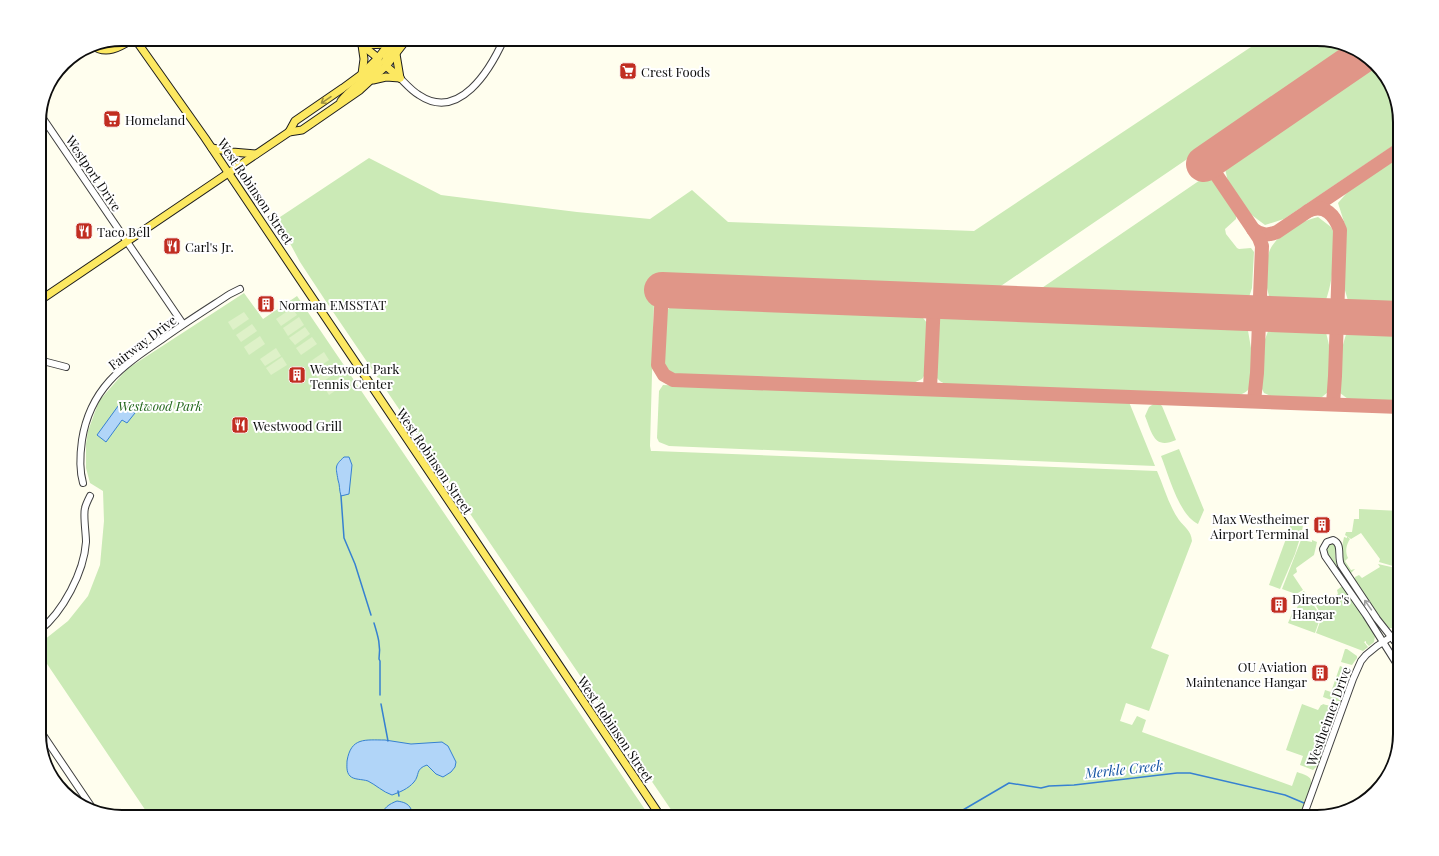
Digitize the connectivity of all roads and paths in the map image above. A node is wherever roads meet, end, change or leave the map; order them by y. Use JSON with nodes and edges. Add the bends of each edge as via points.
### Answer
{"nodes":[{"id":1,"x":122,"y":46,"type":"edge"},
{"id":2,"x":139,"y":46,"type":"edge"},
{"id":3,"x":362,"y":46,"type":"edge"},
{"id":4,"x":363,"y":46,"type":"edge"},
{"id":5,"x":388,"y":46,"type":"edge"},
{"id":6,"x":395,"y":46,"type":"edge"},
{"id":7,"x":402,"y":46,"type":"edge"},
{"id":8,"x":500,"y":46,"type":"edge"},
{"id":9,"x":101,"y":49,"type":"edge"},
{"id":10,"x":396,"y":54,"type":"junction"},
{"id":11,"x":378,"y":58,"type":"junction"},
{"id":12,"x":386,"y":66,"type":"junction"},
{"id":13,"x":362,"y":74,"type":"junction"},
{"id":14,"x":400,"y":78,"type":"junction"},
{"id":15,"x":372,"y":80,"type":"junction"},
{"id":16,"x":335,"y":107,"type":"junction"},
{"id":17,"x":46,"y":123,"type":"edge"},
{"id":18,"x":289,"y":132,"type":"junction"},
{"id":19,"x":212,"y":148,"type":"junction"},
{"id":20,"x":256,"y":154,"type":"junction"},
{"id":21,"x":229,"y":173,"type":"junction"},
{"id":22,"x":127,"y":242,"type":"junction"},
{"id":23,"x":240,"y":289,"type":"dead end"},
{"id":24,"x":46,"y":297,"type":"edge"},
{"id":25,"x":183,"y":324,"type":"junction"},
{"id":26,"x":46,"y":362,"type":"edge"},
{"id":27,"x":66,"y":367,"type":"dead end"},
{"id":28,"x":83,"y":483,"type":"dead end"},
{"id":29,"x":90,"y":496,"type":"dead end"},
{"id":30,"x":46,"y":625,"type":"edge"},
{"id":31,"x":1392,"y":636,"type":"joint"},
{"id":32,"x":1382,"y":642,"type":"junction"},
{"id":33,"x":1393,"y":658,"type":"edge"},
{"id":34,"x":46,"y":740,"type":"edge"},
{"id":35,"x":88,"y":802,"type":"edge"},
{"id":36,"x":656,"y":810,"type":"edge"},
{"id":37,"x":1308,"y":810,"type":"edge"}],
"edges":[{"from":1,"to":9,"type":"main road","via":[[113,50]]},
{"from":2,"to":19,"type":"main road","name":"West Robinson Street"},
{"from":3,"to":13,"type":"main road"},
{"from":4,"to":11,"type":"main road"},
{"from":5,"to":11,"type":"main road"},
{"from":6,"to":12,"type":"main road","via":[[386,58]]},
{"from":7,"to":10,"type":"main road"},
{"from":8,"to":14,"type":"street","via":[[478,83],[457,99],[441,102],[428,99],[420,96]]},
{"from":10,"to":12,"type":"main road"},
{"from":10,"to":14,"type":"main road"},
{"from":11,"to":13,"type":"main road"},
{"from":11,"to":16,"type":"main road","via":[[379,64],[375,70],[349,91]]},
{"from":12,"to":14,"type":"main road"},
{"from":12,"to":15,"type":"main road"},
{"from":13,"to":18,"type":"main road","one_way":true,"via":[[295,121]]},
{"from":14,"to":15,"type":"main road"},
{"from":15,"to":16,"type":"main road"},
{"from":16,"to":18,"type":"main road","via":[[302,130]]},
{"from":17,"to":22,"type":"street","name":"Westport Drive"},
{"from":18,"to":20,"type":"main road"},
{"from":19,"to":20,"type":"main road"},
{"from":19,"to":21,"type":"main road","name":"West Robinson Street"},
{"from":20,"to":21,"type":"main road"},
{"from":21,"to":22,"type":"main road"},
{"from":21,"to":36,"type":"main road","name":"West Robinson Street"},
{"from":22,"to":24,"type":"main road"},
{"from":22,"to":25,"type":"street","name":"Westport Drive"},
{"from":23,"to":25,"type":"street","name":"Fairway Drive"},
{"from":25,"to":28,"type":"street","name":"Fairway Drive","via":[[123,367],[108,383],[92,407],[83,434],[80,457]]},
{"from":26,"to":27,"type":"street"},
{"from":29,"to":30,"type":"street","via":[[84,509],[85,550],[76,579],[66,598]]},
{"from":31,"to":32,"type":"street","name":"Westheimer Drive"},
{"from":31,"to":32,"type":"street","one_way":true,"via":[[1377,619],[1341,565],[1338,543],[1333,540],[1327,542],[1323,549],[1325,556]]},
{"from":32,"to":33,"type":"street"},
{"from":32,"to":37,"type":"street","name":"Westheimer Drive","via":[[1361,661]]},
{"from":34,"to":35,"type":"street"}]}
